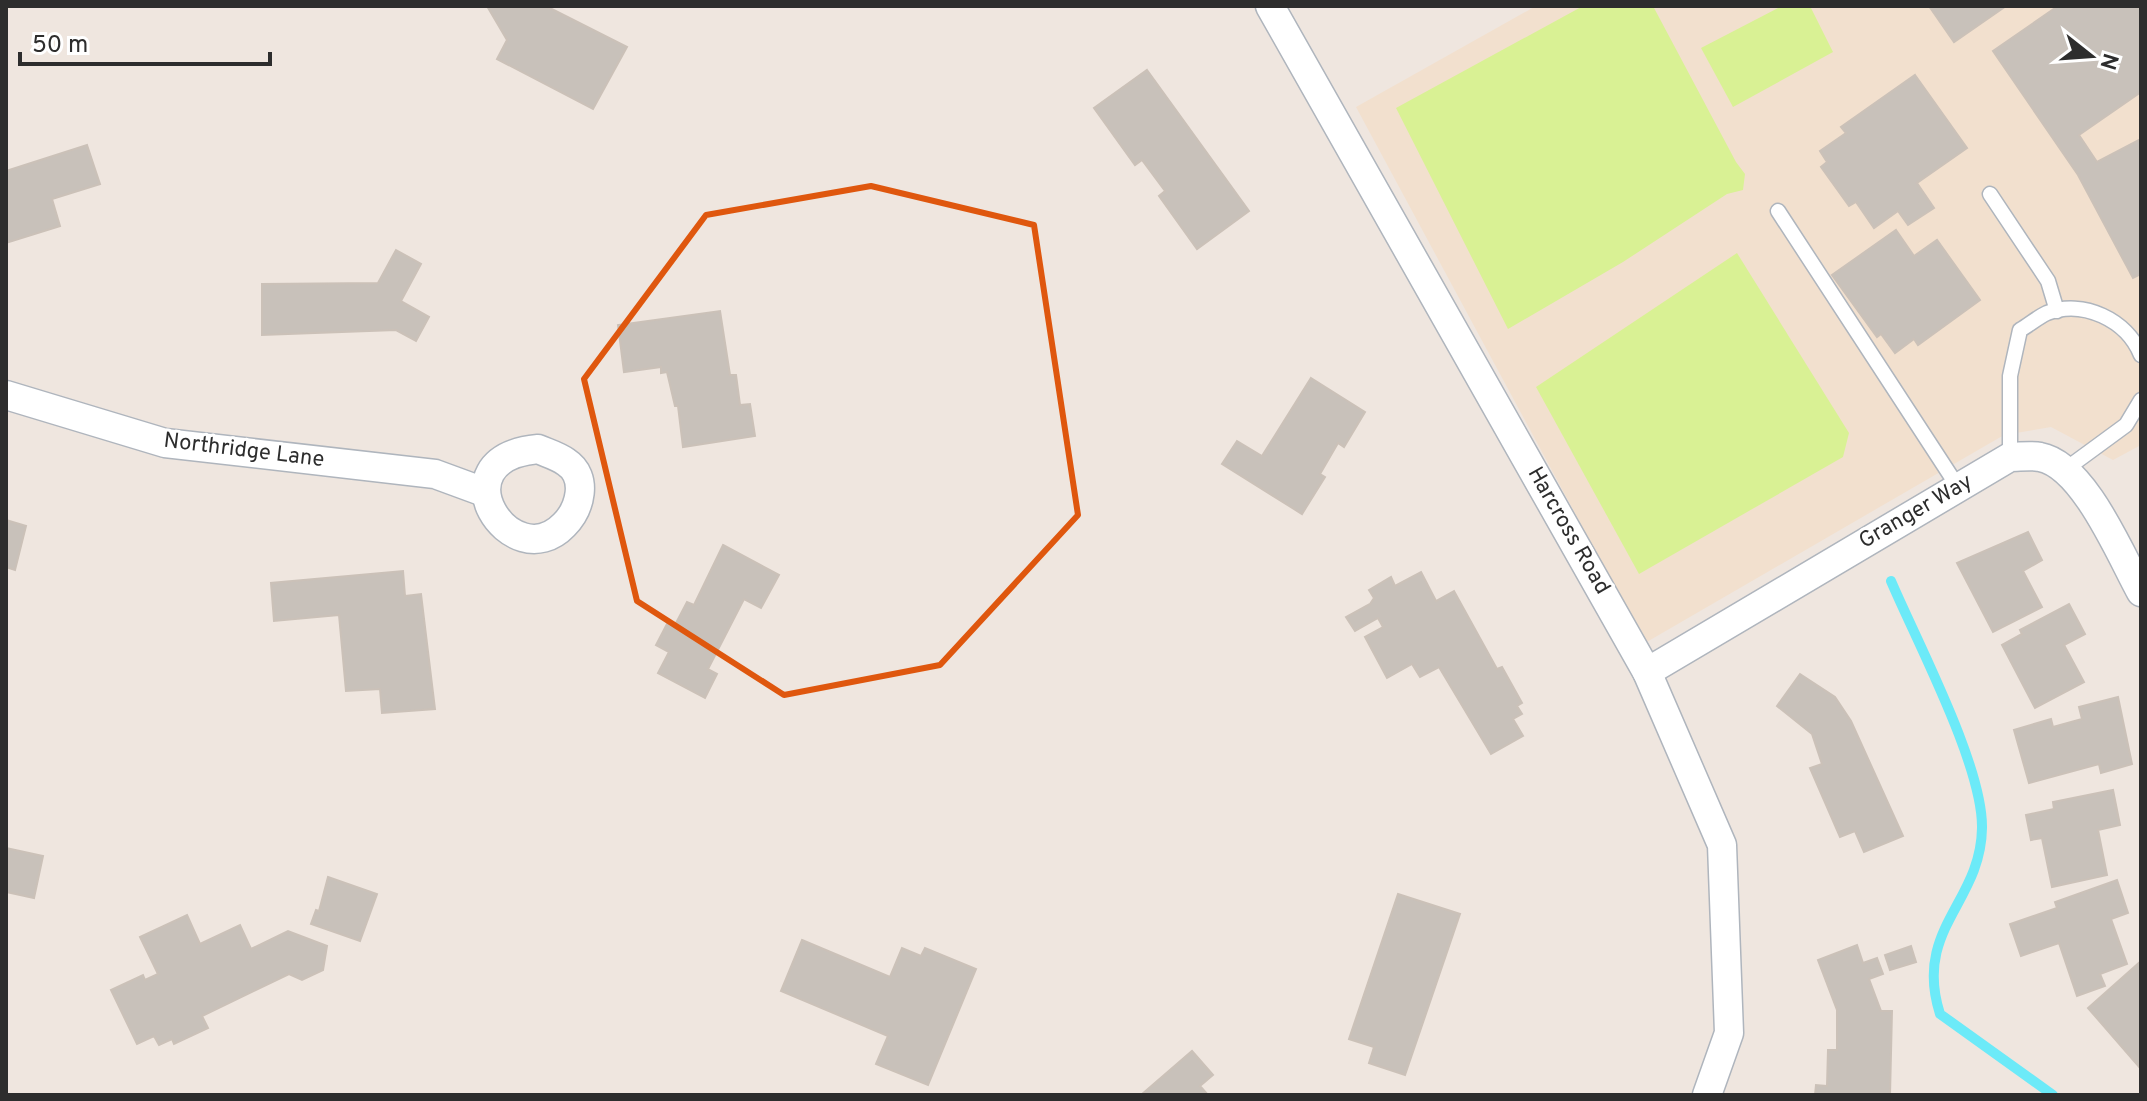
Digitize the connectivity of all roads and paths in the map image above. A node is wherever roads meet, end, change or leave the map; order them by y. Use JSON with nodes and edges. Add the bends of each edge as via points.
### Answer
{"nodes":[{"id":1,"x":1270,"y":6,"type":"edge"},
{"id":2,"x":1990,"y":194,"type":"dead end"},
{"id":3,"x":1778,"y":211,"type":"dead end"},
{"id":4,"x":2057,"y":311,"type":"junction"},
{"id":5,"x":2141,"y":355,"type":"edge"},
{"id":6,"x":6,"y":395,"type":"edge"},
{"id":7,"x":2141,"y":400,"type":"edge"},
{"id":8,"x":2010,"y":457,"type":"junction"},
{"id":9,"x":2066,"y":469,"type":"junction"},
{"id":10,"x":1958,"y":487,"type":"junction"},
{"id":11,"x":484,"y":492,"type":"dead end"},
{"id":12,"x":2141,"y":592,"type":"edge"},
{"id":13,"x":1647,"y":672,"type":"junction"},
{"id":14,"x":1707,"y":1095,"type":"edge"}],
"edges":[{"from":1,"to":13,"type":"street","name":"Harcross Road"},
{"from":2,"to":4,"type":"lane","via":[[2048,281]]},
{"from":3,"to":10,"type":"lane"},
{"from":4,"to":5,"type":"lane","via":[[2075,308],[2103,315],[2123,328]]},
{"from":4,"to":8,"type":"lane","via":[[2020,330],[2010,376]]},
{"from":6,"to":11,"type":"street","name":"Northridge Lane","via":[[165,443],[435,474]]},
{"from":7,"to":9,"type":"lane","via":[[2126,425]]},
{"from":8,"to":9,"type":"street","via":[[2042,457]]},
{"from":8,"to":10,"type":"street","name":"Granger Way"},
{"from":9,"to":12,"type":"street","via":[[2083,489]]},
{"from":10,"to":13,"type":"street","name":"Granger Way"},
{"from":13,"to":14,"type":"street","name":"Harcross Road","via":[[1722,845],[1729,1033]]}]}
